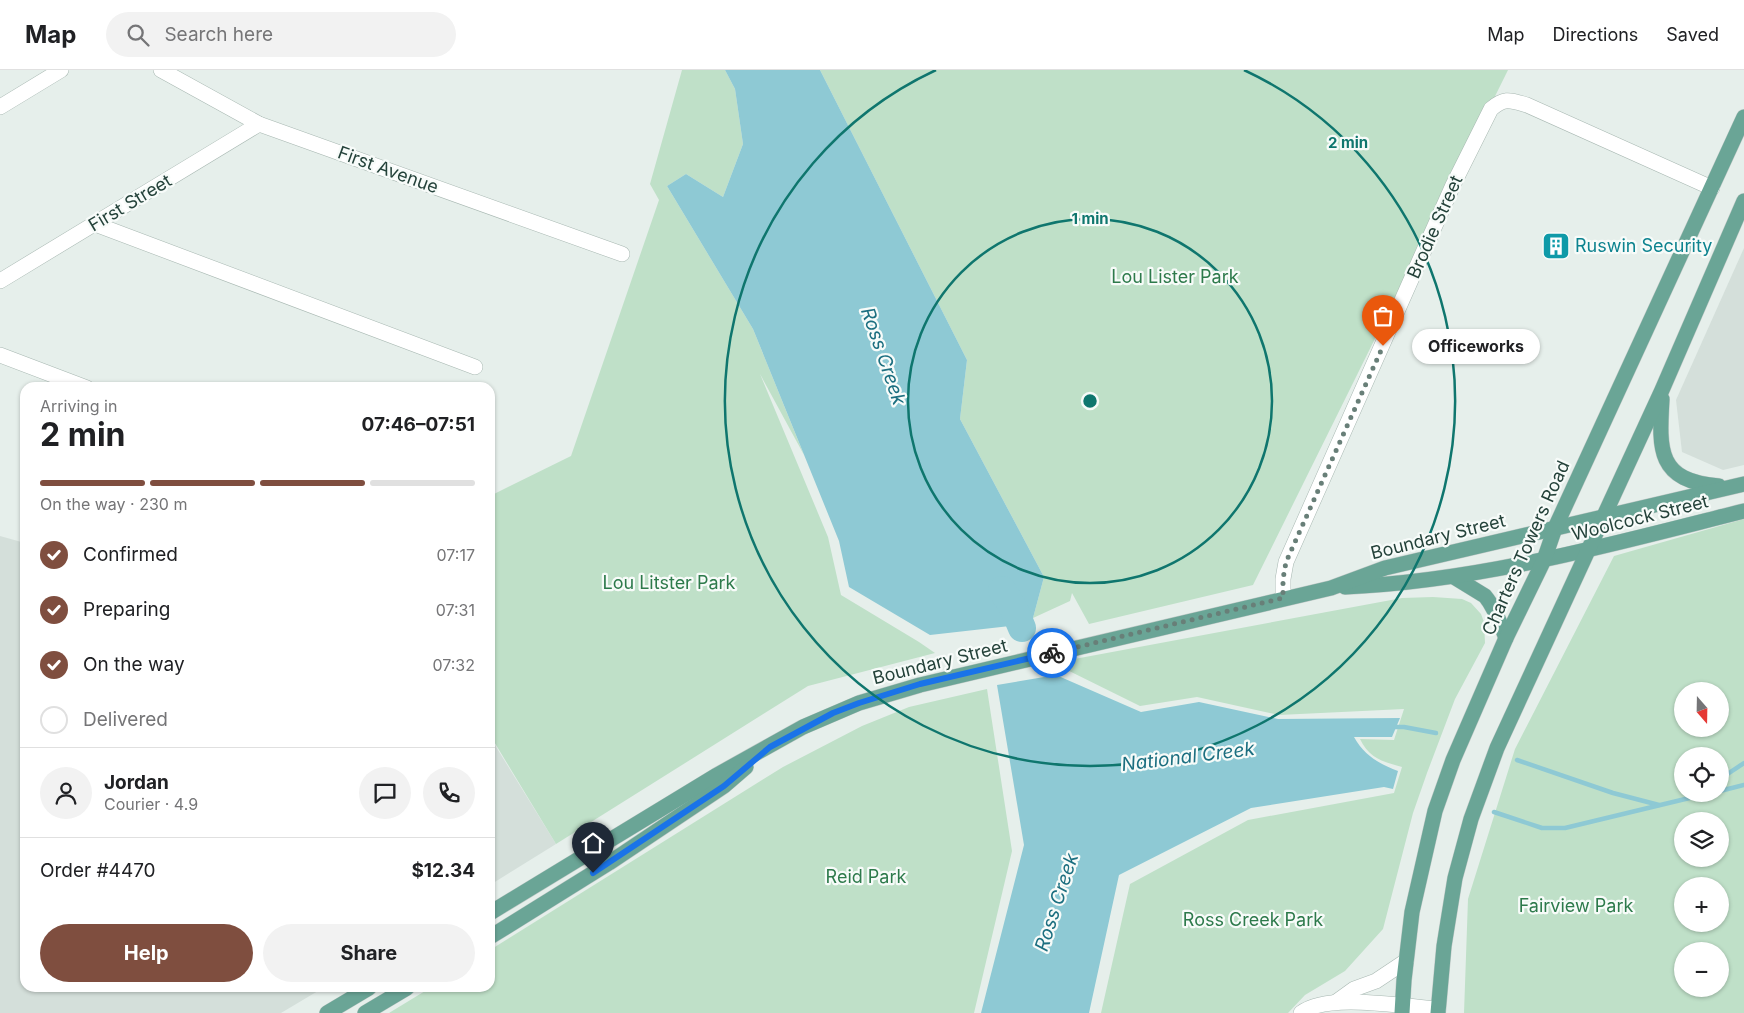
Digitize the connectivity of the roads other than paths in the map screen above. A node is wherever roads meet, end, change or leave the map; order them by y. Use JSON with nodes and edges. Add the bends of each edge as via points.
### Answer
{"nodes":[{"id":1,"x":61,"y":70,"type":"edge"},
{"id":2,"x":161,"y":70,"type":"edge"},
{"id":3,"x":0,"y":107,"type":"edge"},
{"id":4,"x":1744,"y":117,"type":"edge"},
{"id":5,"x":259,"y":124,"type":"junction"},
{"id":6,"x":1712,"y":188,"type":"junction"},
{"id":7,"x":1743,"y":204,"type":"edge"},
{"id":8,"x":95,"y":224,"type":"junction"},
{"id":9,"x":622,"y":254,"type":"dead end"},
{"id":10,"x":0,"y":281,"type":"edge"},
{"id":11,"x":0,"y":355,"type":"edge"},
{"id":12,"x":475,"y":367,"type":"dead end"},
{"id":13,"x":71,"y":382,"type":"edge"},
{"id":14,"x":1662,"y":390,"type":"junction"},
{"id":15,"x":1738,"y":485,"type":"edge"},
{"id":16,"x":1744,"y":511,"type":"edge"},
{"id":17,"x":1604,"y":517,"type":"junction"},
{"id":18,"x":1555,"y":528,"type":"junction"},
{"id":19,"x":1587,"y":550,"type":"junction"},
{"id":20,"x":1544,"y":560,"type":"junction"},
{"id":21,"x":1454,"y":577,"type":"junction"},
{"id":22,"x":1331,"y":588,"type":"junction"},
{"id":23,"x":1283,"y":598,"type":"junction"},
{"id":24,"x":1506,"y":638,"type":"junction"},
{"id":25,"x":770,"y":747,"type":"junction"},
{"id":26,"x":495,"y":911,"type":"edge"},
{"id":27,"x":495,"y":934,"type":"edge"},
{"id":28,"x":1406,"y":961,"type":"junction"},
{"id":29,"x":362,"y":992,"type":"edge"},
{"id":30,"x":400,"y":992,"type":"edge"},
{"id":31,"x":1336,"y":1002,"type":"junction"},
{"id":32,"x":1402,"y":1010,"type":"edge"},
{"id":33,"x":1438,"y":1011,"type":"edge"},
{"id":34,"x":328,"y":1013,"type":"edge"},
{"id":35,"x":365,"y":1013,"type":"edge"},
{"id":36,"x":1302,"y":1013,"type":"edge"}],
"edges":[{"from":1,"to":3,"type":"street"},
{"from":2,"to":5,"type":"street","name":"First Avenue"},
{"from":4,"to":6,"type":"main road","name":"Charters Towers Road"},
{"from":5,"to":8,"type":"street","name":"First Street"},
{"from":5,"to":9,"type":"street","name":"First Avenue"},
{"from":6,"to":18,"type":"main road","name":"Charters Towers Road"},
{"from":6,"to":23,"type":"street","name":"Brodie Street","via":[[1527,104],[1500,101],[1491,109],[1453,185],[1286,562]]},
{"from":7,"to":14,"type":"main road"},
{"from":8,"to":10,"type":"street","name":"First Street"},
{"from":8,"to":12,"type":"street"},
{"from":11,"to":13,"type":"street"},
{"from":14,"to":15,"type":"main road","via":[[1660,445],[1667,464],[1679,474],[1699,482]]},
{"from":14,"to":17,"type":"main road"},
{"from":15,"to":17,"type":"main road","name":"Woolcock Street"},
{"from":16,"to":19,"type":"main road","name":"Woolcock Street"},
{"from":17,"to":18,"type":"main road","name":"Woolcock Street"},
{"from":17,"to":19,"type":"main road"},
{"from":18,"to":20,"type":"main road","name":"Charters Towers Road"},
{"from":18,"to":22,"type":"main road","name":"Boundary Street","via":[[1385,568]]},
{"from":19,"to":20,"type":"main road","name":"Woolcock Street"},
{"from":19,"to":33,"type":"main road","via":[[1497,748],[1469,827],[1448,914]]},
{"from":20,"to":21,"type":"main road","name":"Boundary Street"},
{"from":20,"to":24,"type":"main road","name":"Charters Towers Road"},
{"from":21,"to":22,"type":"main road","name":"Boundary Street"},
{"from":21,"to":24,"type":"main road","via":[[1489,600]]},
{"from":22,"to":23,"type":"main road","name":"Boundary Street"},
{"from":23,"to":25,"type":"main road","name":"Boundary Street","via":[[920,684],[833,713]]},
{"from":24,"to":28,"type":"main road","name":"Charters Towers Road","via":[[1453,760],[1435,811],[1412,912]]},
{"from":25,"to":26,"type":"main road","name":"Boundary Street","via":[[717,775]]},
{"from":25,"to":27,"type":"main road","name":"Boundary Street","via":[[724,786]]},
{"from":28,"to":31,"type":"street"},
{"from":28,"to":32,"type":"main road","name":"Charters Towers Road"},
{"from":29,"to":34,"type":"main road"},
{"from":30,"to":35,"type":"main road"},
{"from":31,"to":32,"type":"street"},
{"from":31,"to":36,"type":"street","via":[[1318,1004]]},
{"from":32,"to":33,"type":"street"}]}
